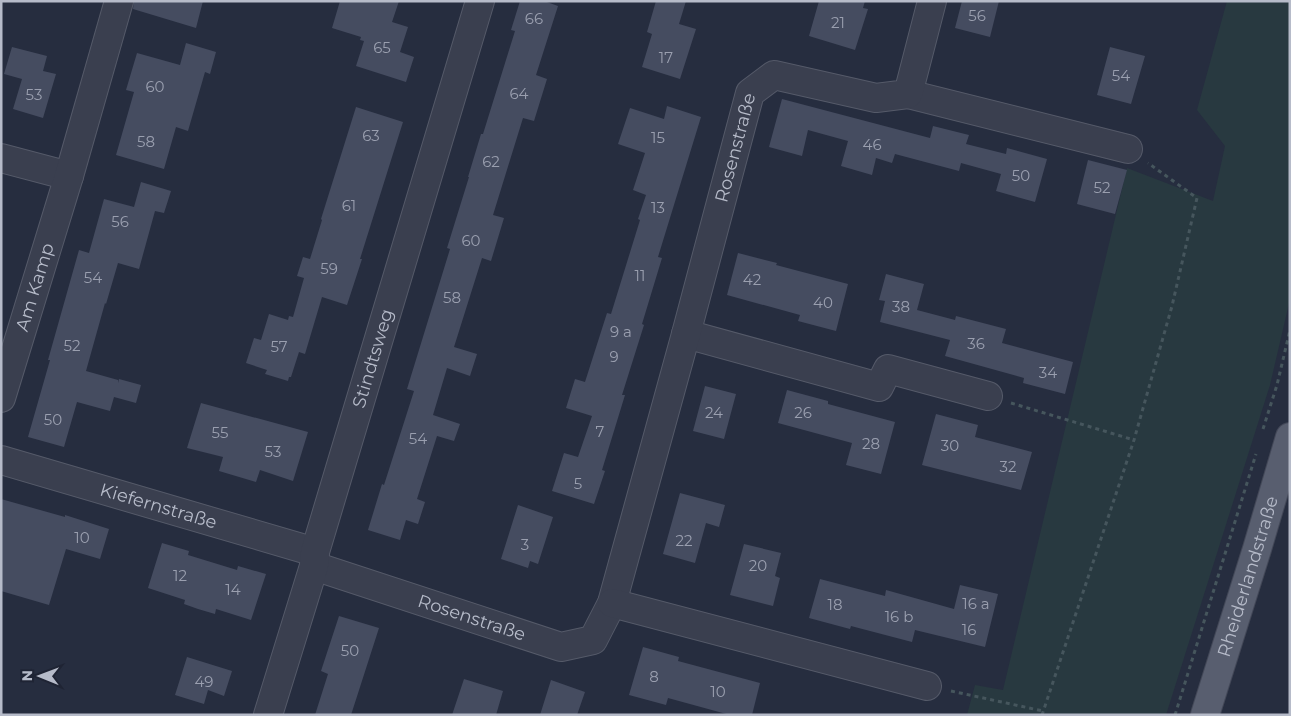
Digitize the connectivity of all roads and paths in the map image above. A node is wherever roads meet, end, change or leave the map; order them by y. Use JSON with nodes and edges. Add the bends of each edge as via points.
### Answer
{"nodes":[{"id":1,"x":119,"y":1,"type":"edge"},
{"id":2,"x":480,"y":1,"type":"edge"},
{"id":3,"x":932,"y":1,"type":"edge"},
{"id":4,"x":908,"y":94,"type":"junction"},
{"id":5,"x":1128,"y":149,"type":"joint"},
{"id":6,"x":1,"y":158,"type":"edge"},
{"id":7,"x":69,"y":176,"type":"junction"},
{"id":8,"x":1290,"y":330,"type":"edge"},
{"id":9,"x":686,"y":334,"type":"junction"},
{"id":10,"x":988,"y":396,"type":"joint"},
{"id":11,"x":1,"y":398,"type":"edge"},
{"id":12,"x":1262,"y":432,"type":"dead end"},
{"id":13,"x":1290,"y":437,"type":"edge"},
{"id":14,"x":1134,"y":440,"type":"junction"},
{"id":15,"x":1257,"y":451,"type":"dead end"},
{"id":16,"x":1,"y":460,"type":"edge"},
{"id":17,"x":314,"y":559,"type":"junction"},
{"id":18,"x":612,"y":603,"type":"junction"},
{"id":19,"x":927,"y":686,"type":"joint"},
{"id":20,"x":1043,"y":713,"type":"edge"},
{"id":21,"x":268,"y":715,"type":"edge"},
{"id":22,"x":1175,"y":715,"type":"edge"},
{"id":23,"x":1205,"y":715,"type":"edge"}],
"edges":[{"from":1,"to":7,"type":"street","name":"Am Kamp"},
{"from":2,"to":17,"type":"street","name":"Stindtsweg"},
{"from":3,"to":4,"type":"street"},
{"from":4,"to":5,"type":"street","name":"Rosenstraße"},
{"from":4,"to":9,"type":"street","name":"Rosenstraße","via":[[876,98],[774,75],[750,93]]},
{"from":5,"to":14,"type":"path","via":[[1196,198],[1172,306]]},
{"from":6,"to":7,"type":"street"},
{"from":7,"to":11,"type":"street","name":"Am Kamp"},
{"from":8,"to":12,"type":"path"},
{"from":9,"to":10,"type":"street","via":[[879,386],[888,369]]},
{"from":9,"to":18,"type":"street","name":"Rosenstraße"},
{"from":10,"to":14,"type":"path"},
{"from":13,"to":23,"type":"main road","name":"Rheiderlandstraße"},
{"from":14,"to":20,"type":"path"},
{"from":15,"to":22,"type":"path"},
{"from":16,"to":17,"type":"street","name":"Kiefernstraße"},
{"from":17,"to":18,"type":"street","name":"Rosenstraße","via":[[561,647],[593,640]]},
{"from":17,"to":21,"type":"street","name":"Stindtsweg"},
{"from":18,"to":19,"type":"street"},
{"from":19,"to":20,"type":"path"}]}
